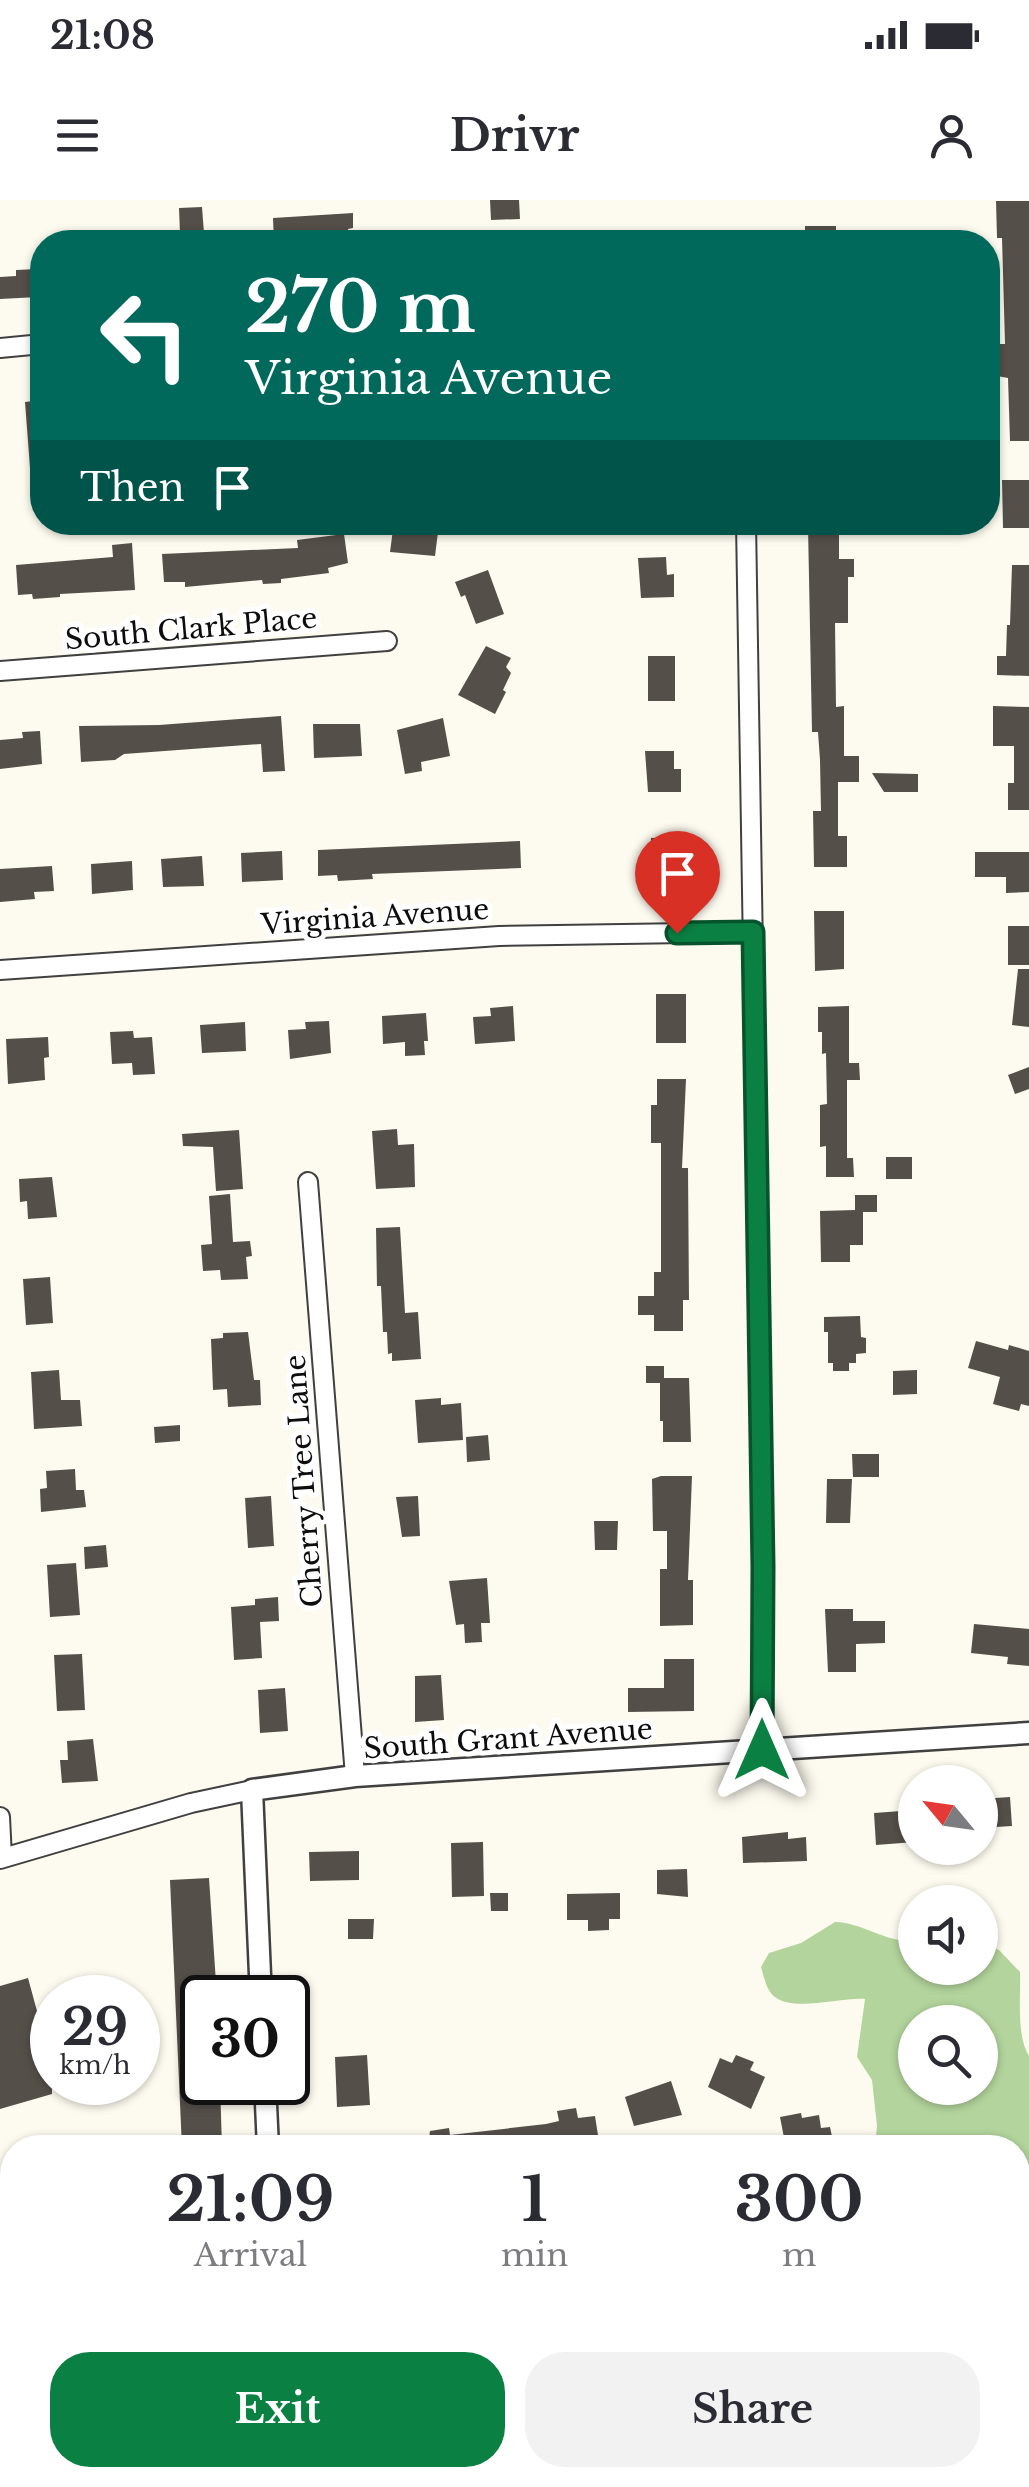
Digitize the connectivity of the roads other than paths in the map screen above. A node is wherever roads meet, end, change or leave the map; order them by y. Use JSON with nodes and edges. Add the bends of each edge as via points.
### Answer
{"nodes":[{"id":1,"x":30,"y":345,"type":"edge"},
{"id":2,"x":0,"y":348,"type":"edge"},
{"id":3,"x":746,"y":535,"type":"edge"},
{"id":4,"x":387,"y":641,"type":"dead end"},
{"id":5,"x":0,"y":671,"type":"edge"},
{"id":6,"x":753,"y":932,"type":"junction"},
{"id":7,"x":0,"y":970,"type":"edge"},
{"id":8,"x":308,"y":1182,"type":"dead end"},
{"id":9,"x":1029,"y":1733,"type":"edge"},
{"id":10,"x":762,"y":1750,"type":"junction"},
{"id":11,"x":355,"y":1776,"type":"junction"},
{"id":12,"x":252,"y":1790,"type":"junction"},
{"id":13,"x":0,"y":1817,"type":"edge"},
{"id":14,"x":1,"y":1859,"type":"edge"},
{"id":15,"x":260,"y":1975,"type":"edge"},
{"id":16,"x":266,"y":2105,"type":"edge"},
{"id":17,"x":267,"y":2135,"type":"edge"}],
"edges":[{"from":1,"to":2,"type":"street"},
{"from":3,"to":6,"type":"street"},
{"from":4,"to":5,"type":"street","name":"South Clark Place"},
{"from":6,"to":7,"type":"street","name":"Virginia Avenue","via":[[499,936]]},
{"from":6,"to":10,"type":"street"},
{"from":8,"to":11,"type":"street","name":"Cherry Tree Lane"},
{"from":9,"to":10,"type":"street","name":"South Grant Avenue"},
{"from":10,"to":11,"type":"street","name":"South Grant Avenue"},
{"from":11,"to":12,"type":"street","name":"South Grant Avenue"},
{"from":12,"to":14,"type":"street","name":"South Grant Avenue"},
{"from":12,"to":15,"type":"street"},
{"from":13,"to":14,"type":"street"},
{"from":16,"to":17,"type":"street"}]}
